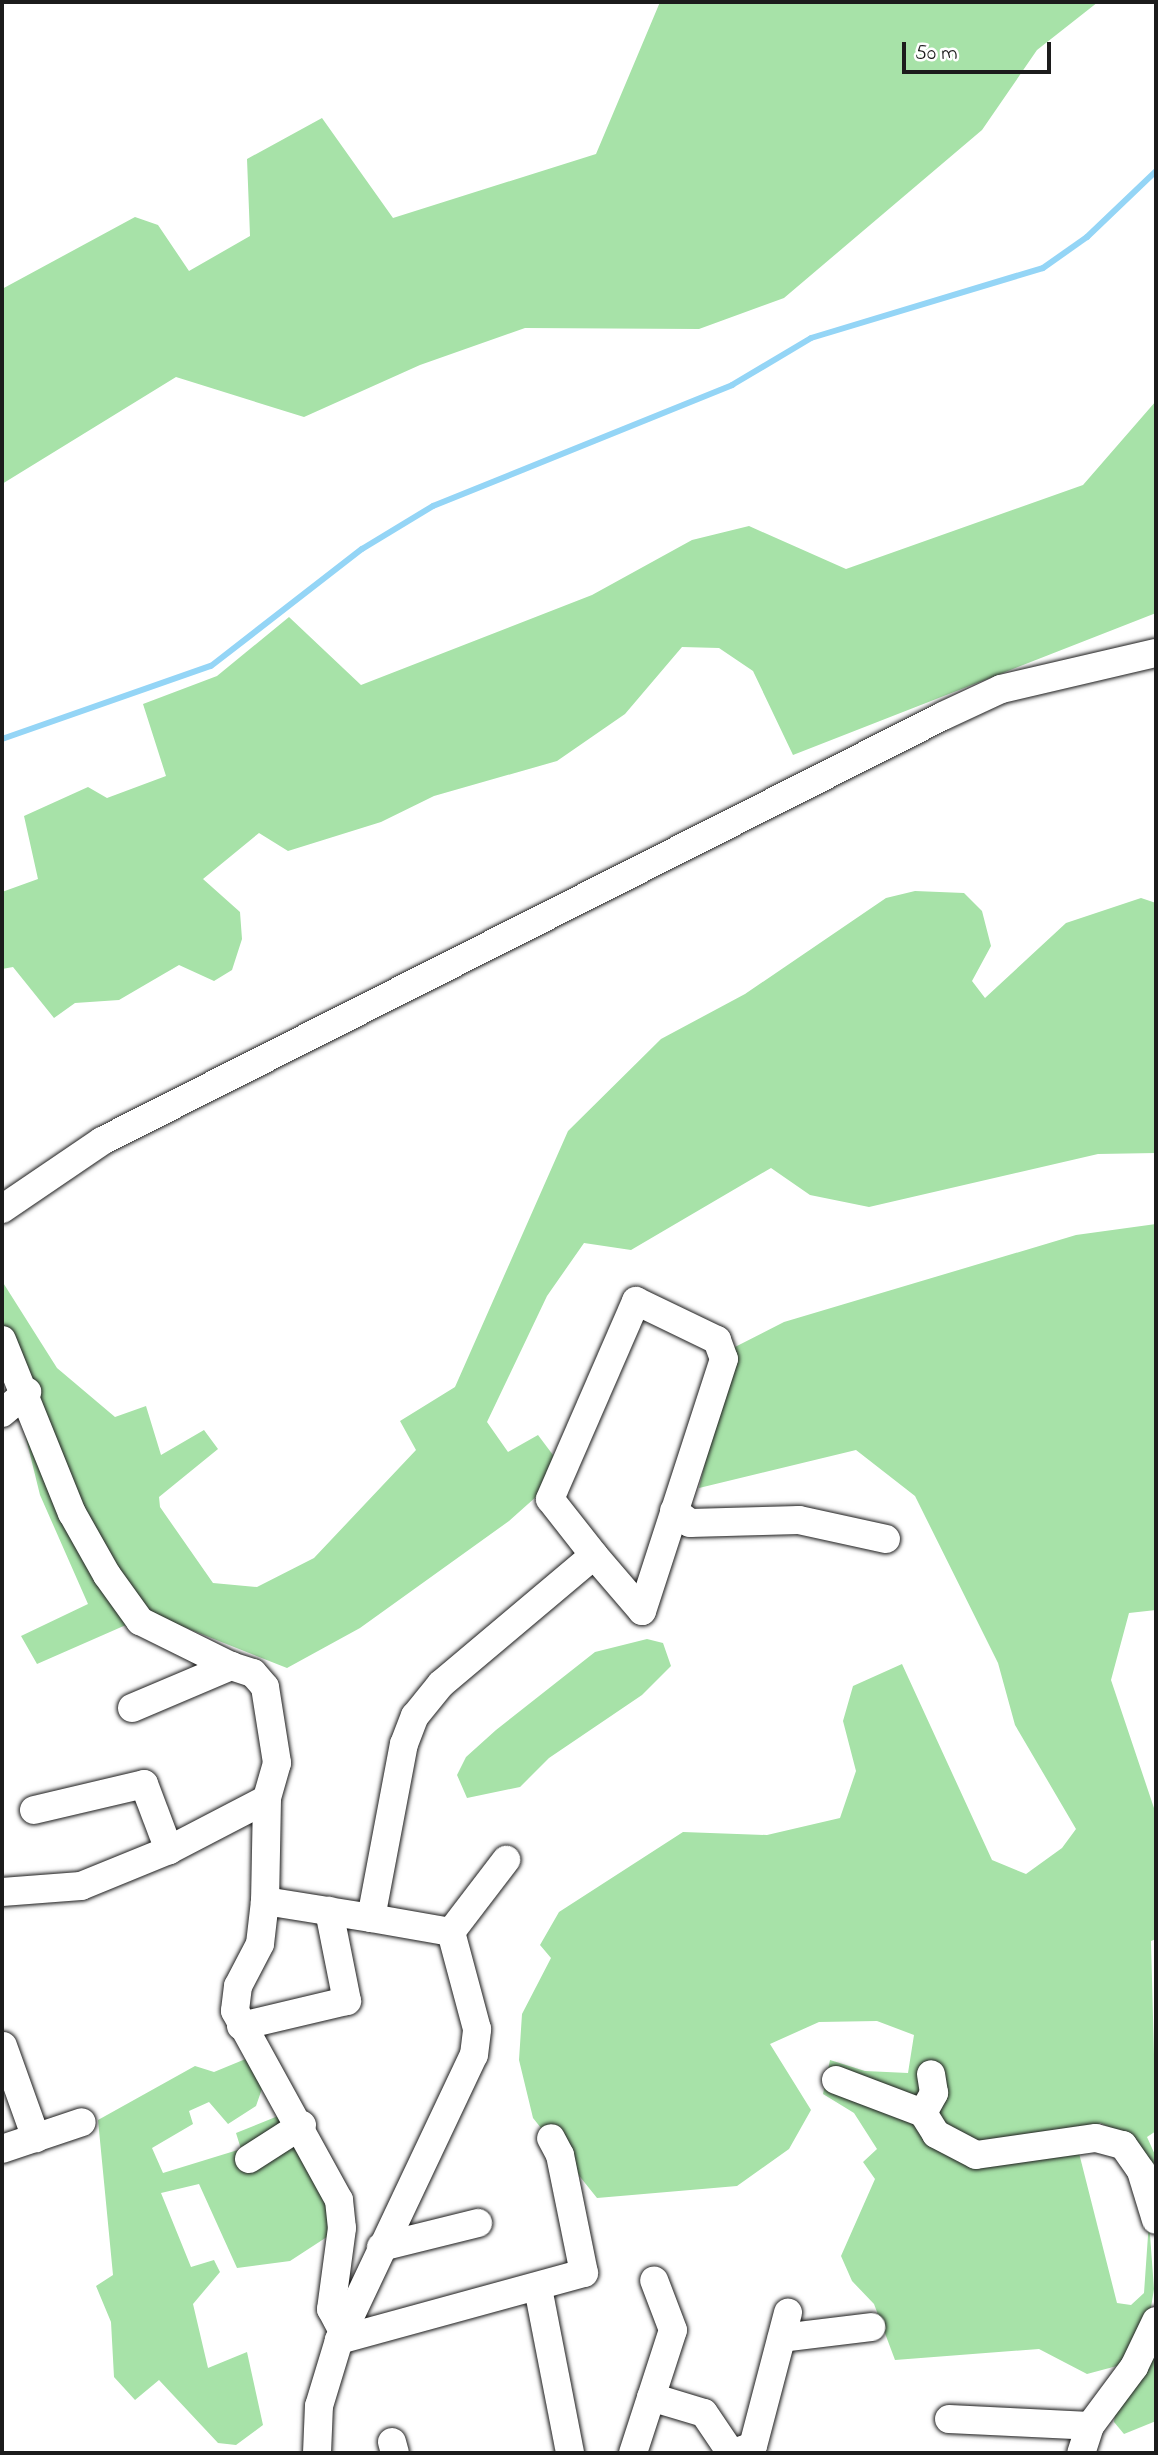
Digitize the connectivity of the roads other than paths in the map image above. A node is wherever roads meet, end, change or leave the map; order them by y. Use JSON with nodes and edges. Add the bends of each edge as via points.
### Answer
{"nodes":[{"id":1,"x":1156,"y":653,"type":"edge"},
{"id":2,"x":2,"y":1209,"type":"edge"},
{"id":3,"x":2,"y":1340,"type":"edge"},
{"id":4,"x":27,"y":1392,"type":"junction"},
{"id":5,"x":2,"y":1413,"type":"edge"},
{"id":6,"x":674,"y":1511,"type":"junction"},
{"id":7,"x":886,"y":1539,"type":"dead end"},
{"id":8,"x":594,"y":1555,"type":"junction"},
{"id":9,"x":230,"y":1666,"type":"junction"},
{"id":10,"x":132,"y":1708,"type":"dead end"},
{"id":11,"x":267,"y":1799,"type":"junction"},
{"id":12,"x":34,"y":1810,"type":"dead end"},
{"id":13,"x":169,"y":1850,"type":"junction"},
{"id":14,"x":506,"y":1860,"type":"dead end"},
{"id":15,"x":2,"y":1892,"type":"edge"},
{"id":16,"x":265,"y":1901,"type":"junction"},
{"id":17,"x":329,"y":1911,"type":"junction"},
{"id":18,"x":371,"y":1918,"type":"junction"},
{"id":19,"x":452,"y":1932,"type":"junction"},
{"id":20,"x":242,"y":2026,"type":"junction"},
{"id":21,"x":4,"y":2046,"type":"dead end"},
{"id":22,"x":931,"y":2074,"type":"dead end"},
{"id":23,"x":836,"y":2080,"type":"dead end"},
{"id":24,"x":923,"y":2113,"type":"junction"},
{"id":25,"x":82,"y":2122,"type":"dead end"},
{"id":26,"x":302,"y":2125,"type":"junction"},
{"id":27,"x":36,"y":2138,"type":"junction"},
{"id":28,"x":551,"y":2138,"type":"dead end"},
{"id":29,"x":2,"y":2149,"type":"edge"},
{"id":30,"x":249,"y":2159,"type":"dead end"},
{"id":31,"x":1156,"y":2220,"type":"edge"},
{"id":32,"x":478,"y":2223,"type":"dead end"},
{"id":33,"x":382,"y":2247,"type":"junction"},
{"id":34,"x":654,"y":2280,"type":"dead end"},
{"id":35,"x":538,"y":2288,"type":"junction"},
{"id":36,"x":1156,"y":2321,"type":"edge"},
{"id":37,"x":872,"y":2327,"type":"dead end"},
{"id":38,"x":341,"y":2336,"type":"junction"},
{"id":39,"x":651,"y":2397,"type":"junction"},
{"id":40,"x":949,"y":2419,"type":"dead end"},
{"id":41,"x":1090,"y":2426,"type":"junction"},
{"id":42,"x":317,"y":2453,"type":"edge"},
{"id":43,"x":570,"y":2453,"type":"edge"},
{"id":44,"x":632,"y":2453,"type":"edge"},
{"id":45,"x":733,"y":2453,"type":"edge"},
{"id":46,"x":1081,"y":2453,"type":"edge"}],
"edges":[{"from":1,"to":2,"type":"street","via":[[1001,689],[943,716],[102,1141]]},
{"from":3,"to":4,"type":"street"},
{"from":4,"to":5,"type":"street"},
{"from":4,"to":9,"type":"street","via":[[72,1513],[140,1621]]},
{"from":6,"to":7,"type":"street","via":[[690,1523],[799,1520]]},
{"from":6,"to":8,"type":"street","via":[[642,1611]]},
{"from":6,"to":8,"type":"street","via":[[724,1359],[717,1340],[636,1301],[550,1499]]},
{"from":8,"to":18,"type":"street","via":[[441,1684],[415,1716],[404,1744]]},
{"from":9,"to":10,"type":"street"},
{"from":9,"to":11,"type":"street","via":[[253,1673],[265,1687],[277,1763]]},
{"from":11,"to":13,"type":"street"},
{"from":11,"to":16,"type":"street"},
{"from":12,"to":13,"type":"street","via":[[144,1784]]},
{"from":13,"to":15,"type":"street","via":[[81,1886]]},
{"from":14,"to":19,"type":"street"},
{"from":16,"to":17,"type":"street"},
{"from":16,"to":20,"type":"street","via":[[260,1944],[238,1986],[235,2011]]},
{"from":17,"to":18,"type":"street"},
{"from":17,"to":20,"type":"street","via":[[347,2000]]},
{"from":18,"to":19,"type":"street"},
{"from":19,"to":33,"type":"street","via":[[477,2029],[474,2055]]},
{"from":20,"to":26,"type":"street"},
{"from":21,"to":27,"type":"street"},
{"from":22,"to":24,"type":"street","via":[[934,2094]]},
{"from":23,"to":24,"type":"street"},
{"from":24,"to":31,"type":"street","via":[[936,2134],[976,2155],[1083,2139],[1124,2145],[1141,2171]]},
{"from":25,"to":27,"type":"street"},
{"from":26,"to":30,"type":"street"},
{"from":26,"to":38,"type":"street","via":[[339,2200],[342,2228],[331,2309]]},
{"from":27,"to":29,"type":"street"},
{"from":28,"to":35,"type":"street","via":[[560,2155],[584,2273]]},
{"from":32,"to":33,"type":"street"},
{"from":33,"to":38,"type":"street"},
{"from":34,"to":39,"type":"street","via":[[673,2330]]},
{"from":35,"to":38,"type":"street"},
{"from":35,"to":43,"type":"street"},
{"from":36,"to":41,"type":"street","via":[[1134,2367]]},
{"from":37,"to":45,"type":"street","via":[[785,2326],[754,2446]]},
{"from":38,"to":42,"type":"street","via":[[319,2406]]},
{"from":39,"to":44,"type":"street"},
{"from":39,"to":45,"type":"street","via":[[704,2413]]},
{"from":40,"to":41,"type":"street"},
{"from":41,"to":46,"type":"street"}]}
